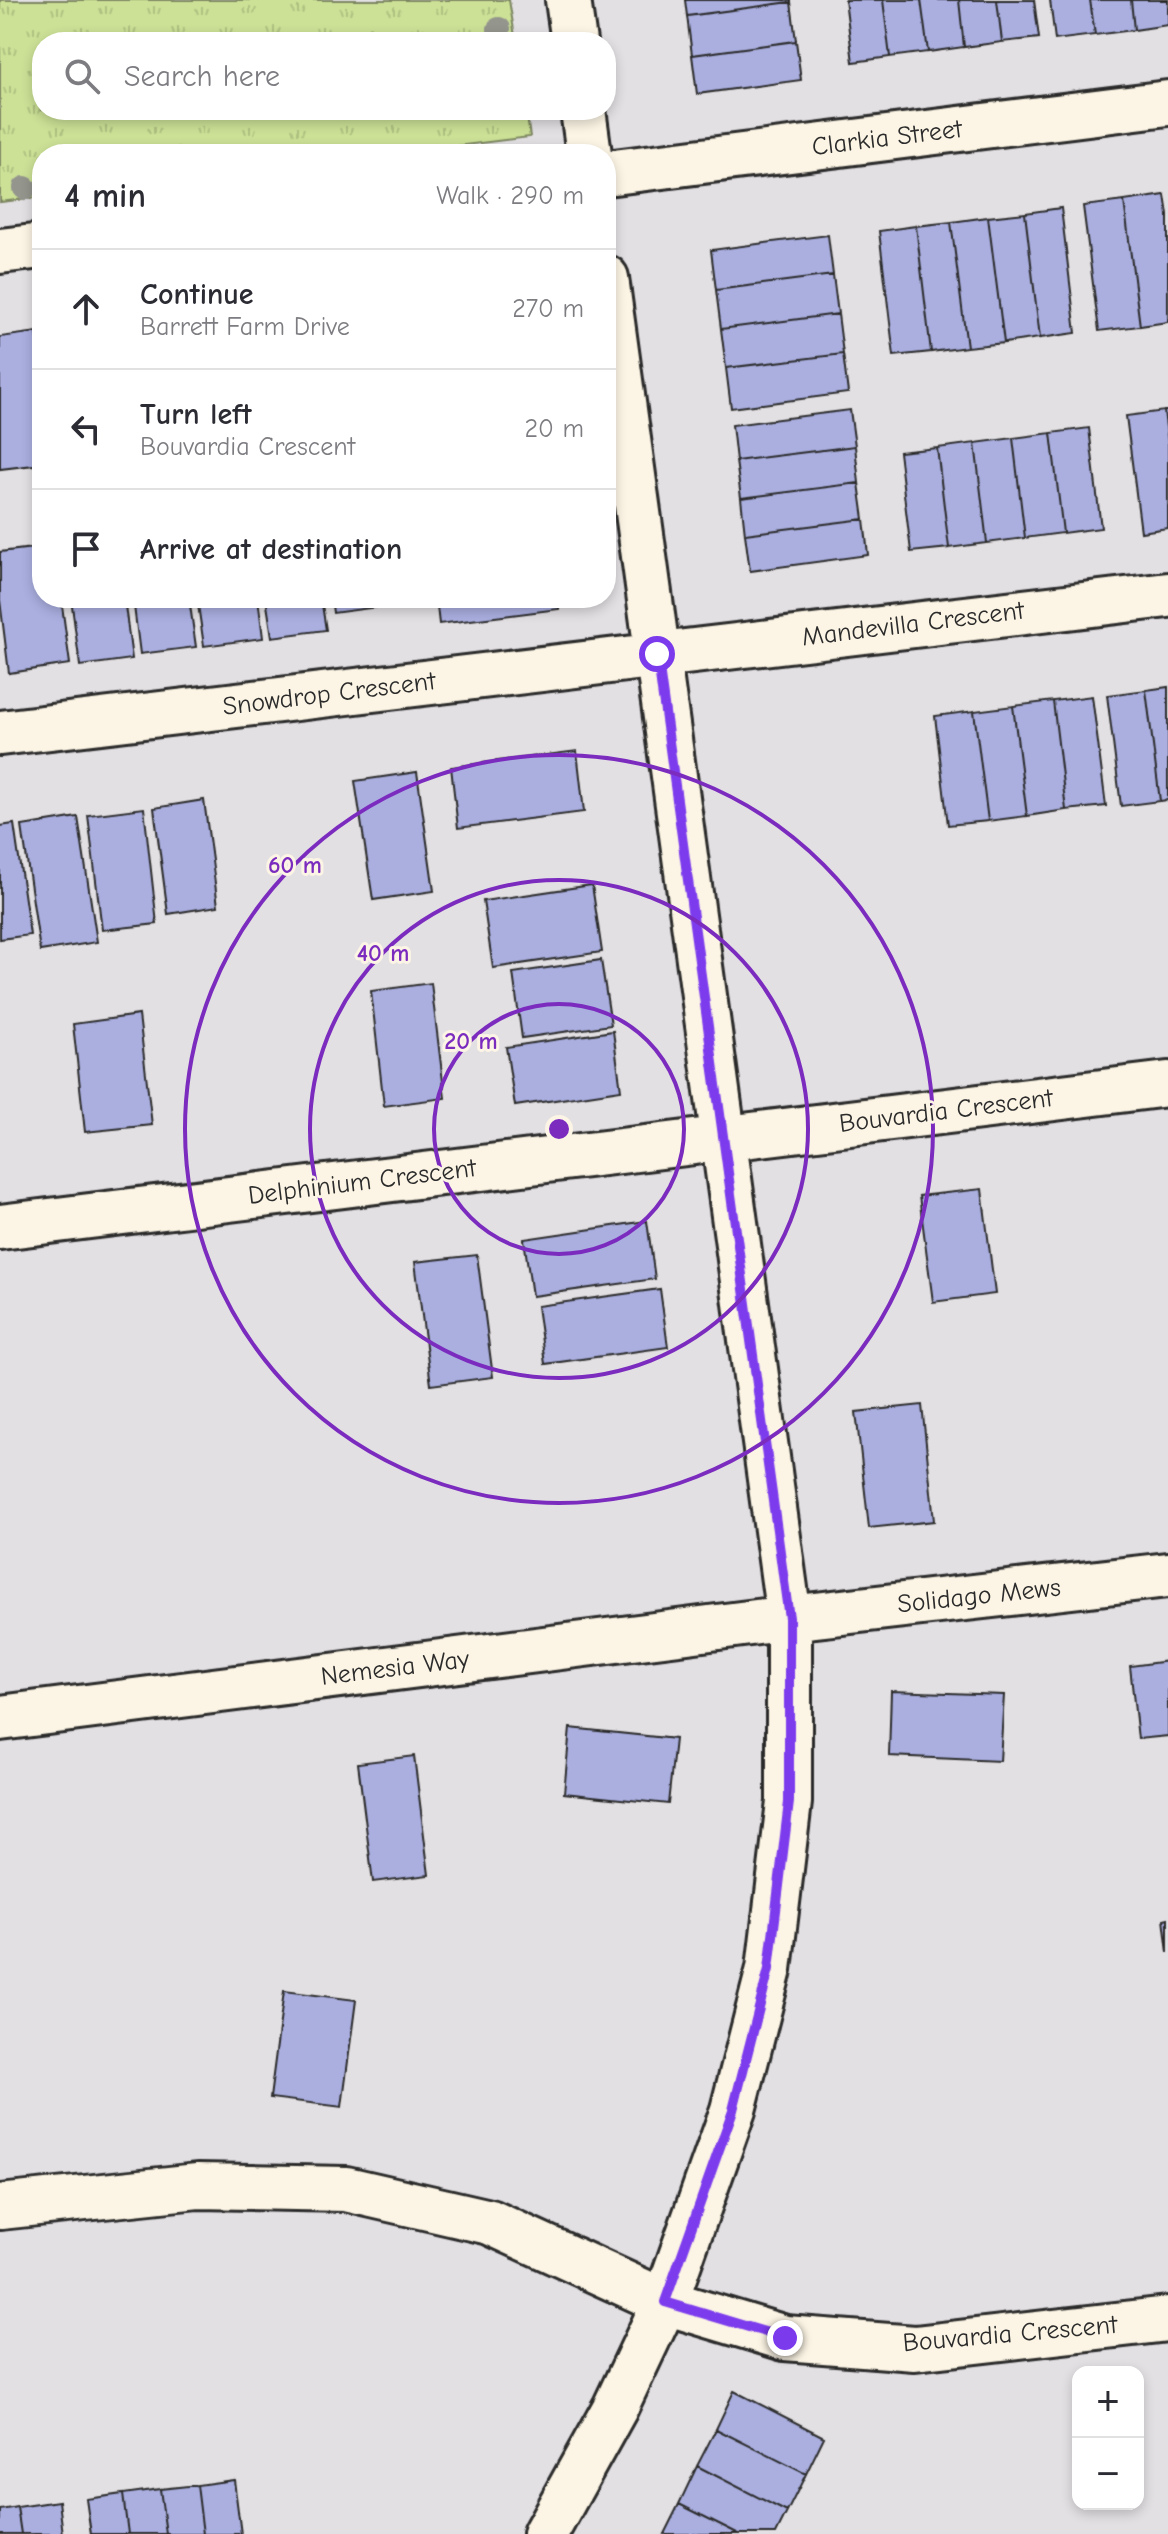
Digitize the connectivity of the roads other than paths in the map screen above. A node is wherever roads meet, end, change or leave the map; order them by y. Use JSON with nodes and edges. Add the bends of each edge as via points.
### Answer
{"nodes":[{"id":1,"x":568,"y":0,"type":"edge"},
{"id":2,"x":573,"y":32,"type":"edge"},
{"id":3,"x":1168,"y":103,"type":"edge"},
{"id":4,"x":584,"y":120,"type":"edge"},
{"id":5,"x":588,"y":144,"type":"edge"},
{"id":6,"x":616,"y":172,"type":"edge"},
{"id":7,"x":32,"y":247,"type":"edge"},
{"id":8,"x":0,"y":251,"type":"edge"},
{"id":9,"x":616,"y":352,"type":"edge"},
{"id":10,"x":1168,"y":595,"type":"edge"},
{"id":11,"x":657,"y":654,"type":"junction"},
{"id":12,"x":0,"y":733,"type":"edge"},
{"id":13,"x":1168,"y":1084,"type":"edge"},
{"id":14,"x":724,"y":1138,"type":"junction"},
{"id":15,"x":0,"y":1227,"type":"edge"},
{"id":16,"x":1168,"y":1575,"type":"edge"},
{"id":17,"x":789,"y":1618,"type":"junction"},
{"id":18,"x":0,"y":1718,"type":"edge"},
{"id":19,"x":0,"y":2207,"type":"edge"},
{"id":20,"x":665,"y":2302,"type":"junction"},
{"id":21,"x":1168,"y":2319,"type":"edge"},
{"id":22,"x":545,"y":2534,"type":"edge"}],
"edges":[{"from":1,"to":2,"type":"street"},
{"from":3,"to":6,"type":"street","name":"Clarkia Street"},
{"from":4,"to":5,"type":"street"},
{"from":7,"to":8,"type":"street"},
{"from":9,"to":11,"type":"street"},
{"from":10,"to":11,"type":"street","name":"Mandevilla Crescent"},
{"from":11,"to":12,"type":"street","name":"Snowdrop Crescent"},
{"from":11,"to":14,"type":"street"},
{"from":13,"to":14,"type":"street","name":"Bouvardia Crescent"},
{"from":14,"to":15,"type":"street","name":"Delphinium Crescent"},
{"from":14,"to":17,"type":"street"},
{"from":16,"to":17,"type":"street","name":"Solidago Mews"},
{"from":17,"to":18,"type":"street","name":"Nemesia Way"},
{"from":17,"to":20,"type":"street","via":[[789,1802],[769,1969],[733,2110]]},
{"from":19,"to":20,"type":"street","via":[[198,2186],[346,2189],[490,2222]]},
{"from":20,"to":21,"type":"street","name":"Bouvardia Crescent","via":[[785,2338],[915,2348]]},
{"from":20,"to":22,"type":"street","via":[[615,2408]]}]}
